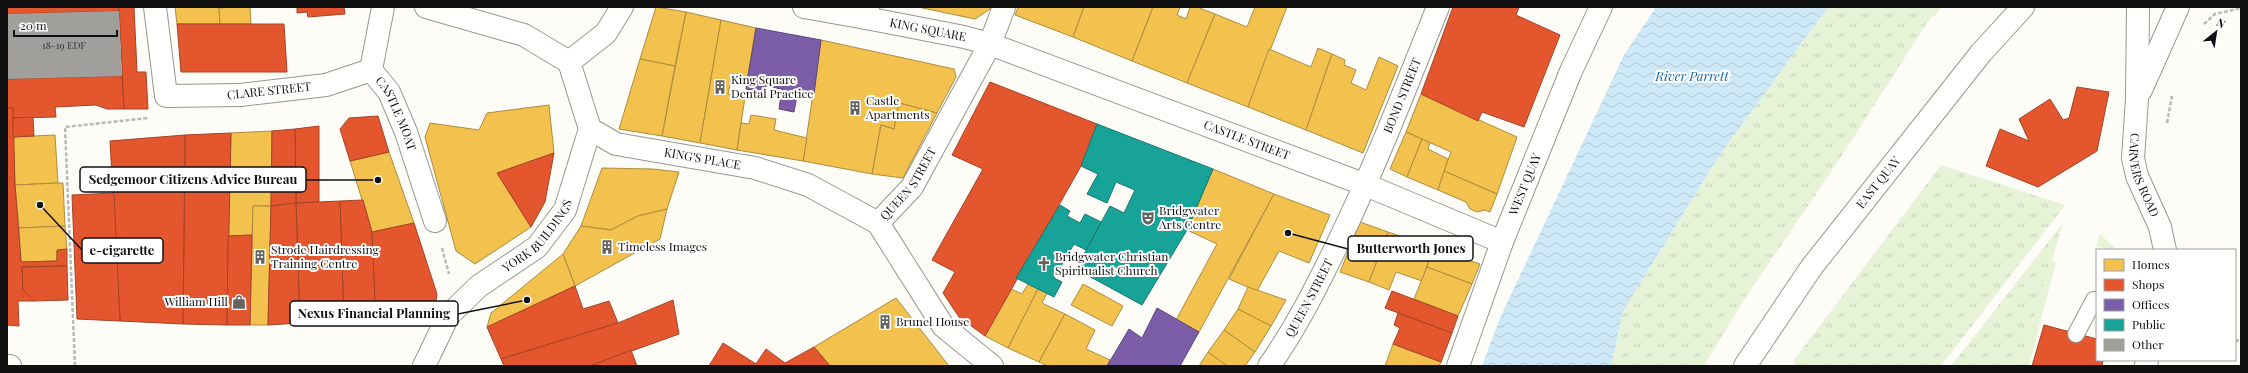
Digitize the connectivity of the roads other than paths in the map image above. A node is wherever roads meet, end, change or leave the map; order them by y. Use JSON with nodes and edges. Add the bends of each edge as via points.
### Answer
{"nodes":[{"id":1,"x":155,"y":7,"type":"edge"},
{"id":2,"x":383,"y":7,"type":"edge"},
{"id":3,"x":426,"y":7,"type":"edge"},
{"id":4,"x":622,"y":7,"type":"edge"},
{"id":5,"x":804,"y":7,"type":"edge"},
{"id":6,"x":1004,"y":7,"type":"edge"},
{"id":7,"x":1438,"y":7,"type":"edge"},
{"id":8,"x":1601,"y":7,"type":"edge"},
{"id":9,"x":2023,"y":7,"type":"edge"},
{"id":10,"x":2138,"y":7,"type":"edge"},
{"id":11,"x":2178,"y":7,"type":"edge"},
{"id":12,"x":867,"y":13,"type":"edge"},
{"id":13,"x":990,"y":44,"type":"junction"},
{"id":14,"x":569,"y":62,"type":"junction"},
{"id":15,"x":371,"y":70,"type":"junction"},
{"id":16,"x":2137,"y":99,"type":"junction"},
{"id":17,"x":590,"y":129,"type":"junction"},
{"id":18,"x":1366,"y":185,"type":"junction"},
{"id":19,"x":435,"y":221,"type":"road end"},
{"id":20,"x":878,"y":223,"type":"junction"},
{"id":21,"x":1502,"y":242,"type":"junction"},
{"id":22,"x":2165,"y":249,"type":"edge"},
{"id":23,"x":2096,"y":300,"type":"edge"},
{"id":24,"x":2076,"y":334,"type":"dead end"},
{"id":25,"x":7,"y":366,"type":"edge"},
{"id":26,"x":10,"y":366,"type":"edge"},
{"id":27,"x":424,"y":366,"type":"edge"},
{"id":28,"x":992,"y":366,"type":"edge"},
{"id":29,"x":1269,"y":366,"type":"edge"},
{"id":30,"x":1458,"y":366,"type":"edge"},
{"id":31,"x":1746,"y":366,"type":"edge"}],
"edges":[{"from":1,"to":15,"type":"street","name":"CLARE STREET","via":[[166,96],[240,95],[326,85]]},
{"from":2,"to":15,"type":"street","name":"CASTLE MOAT"},
{"from":3,"to":14,"type":"street","via":[[524,35]]},
{"from":4,"to":14,"type":"street","via":[[606,33]]},
{"from":5,"to":12,"type":"street","name":"KING SQUARE"},
{"from":6,"to":13,"type":"street","name":"QUEEN STREET"},
{"from":7,"to":18,"type":"street","name":"BOND STREET"},
{"from":8,"to":21,"type":"street","name":"WEST QUAY","via":[[1571,71]]},
{"from":9,"to":31,"type":"street","name":"EAST QUAY","via":[[1981,53],[1811,268]]},
{"from":10,"to":16,"type":"street","name":"CARVERS ROAD"},
{"from":11,"to":16,"type":"street","name":"CARVERS ROAD"},
{"from":12,"to":13,"type":"street","name":"KING SQUARE"},
{"from":13,"to":18,"type":"street","name":"CASTLE STREET"},
{"from":13,"to":20,"type":"street","name":"QUEEN STREET","via":[[912,187]]},
{"from":14,"to":17,"type":"street"},
{"from":15,"to":19,"type":"street","name":"CASTLE MOAT","via":[[389,92],[406,132]]},
{"from":16,"to":22,"type":"street","name":"CARVERS ROAD","via":[[2133,158],[2137,176],[2160,227]]},
{"from":17,"to":20,"type":"street","name":"KING'S PLACE","via":[[616,144],[755,168],[808,186]]},
{"from":17,"to":27,"type":"street","name":"YORK BUILDINGS","via":[[565,210],[537,248],[479,286],[448,316]]},
{"from":18,"to":21,"type":"street","name":"CASTLE STREET"},
{"from":18,"to":29,"type":"street","name":"QUEEN STREET","via":[[1322,276]]},
{"from":20,"to":28,"type":"street","name":"QUEEN STREET","via":[[943,326]]},
{"from":21,"to":30,"type":"street","name":"WEST QUAY"},
{"from":23,"to":24,"type":"lane"},
{"from":25,"to":26,"type":"street"}]}
